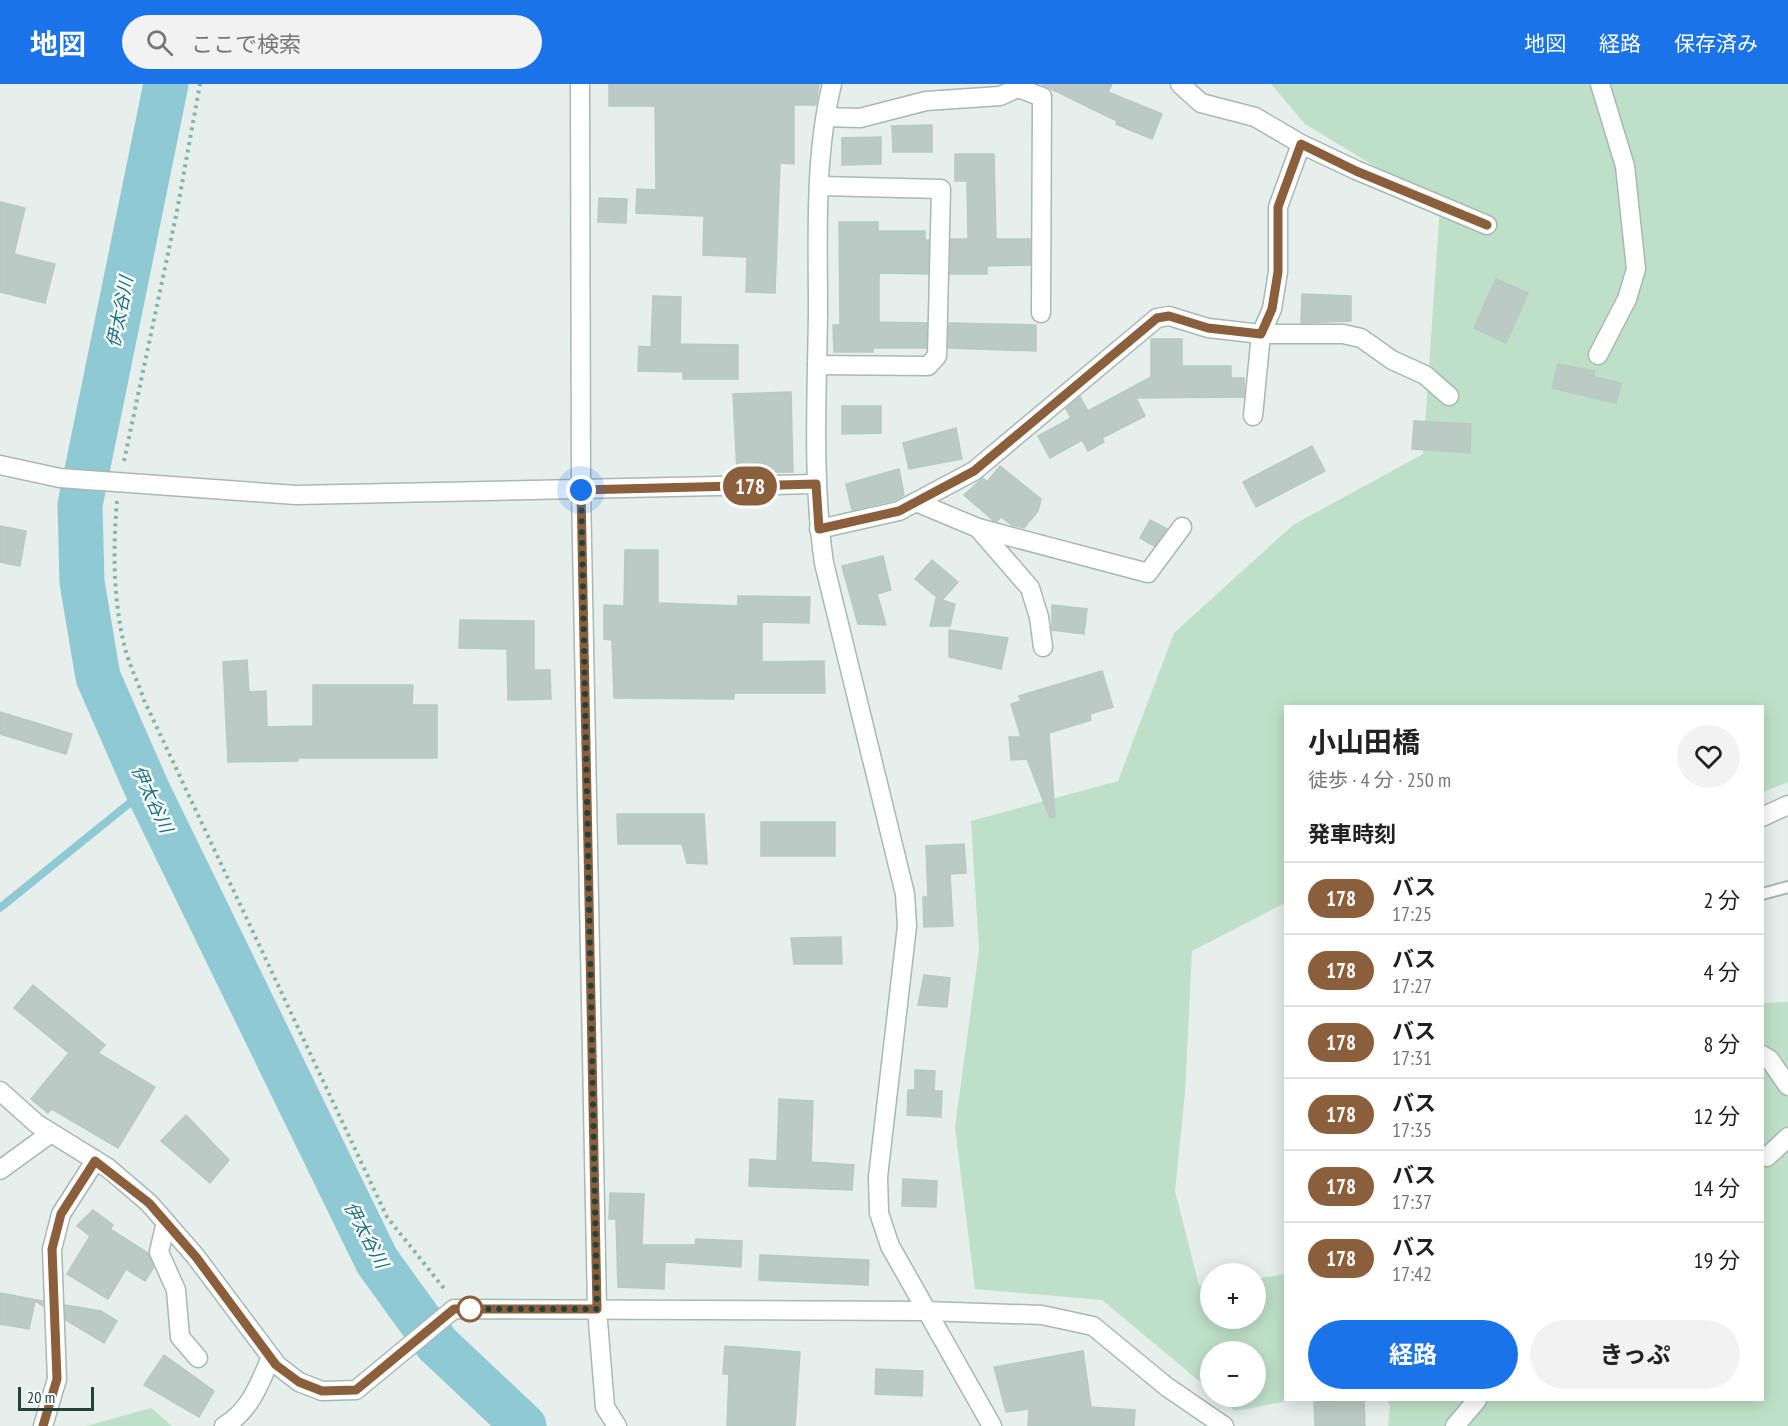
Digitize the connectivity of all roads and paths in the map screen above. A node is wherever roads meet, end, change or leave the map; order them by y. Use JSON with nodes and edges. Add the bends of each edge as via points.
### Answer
{"nodes":[{"id":1,"x":200,"y":84,"type":"edge"},
{"id":2,"x":580,"y":84,"type":"edge"},
{"id":3,"x":832,"y":84,"type":"edge"},
{"id":4,"x":1180,"y":84,"type":"edge"},
{"id":5,"x":1600,"y":84,"type":"edge"},
{"id":6,"x":1020,"y":86,"type":"edge"},
{"id":7,"x":826,"y":117,"type":"junction"},
{"id":8,"x":1301,"y":144,"type":"junction"},
{"id":9,"x":820,"y":186,"type":"junction"},
{"id":10,"x":1487,"y":225,"type":"dead end"},
{"id":11,"x":1041,"y":313,"type":"dead end"},
{"id":12,"x":1261,"y":334,"type":"junction"},
{"id":13,"x":1598,"y":355,"type":"dead end"},
{"id":14,"x":817,"y":365,"type":"junction"},
{"id":15,"x":1449,"y":396,"type":"dead end"},
{"id":16,"x":1253,"y":416,"type":"dead end"},
{"id":17,"x":0,"y":465,"type":"edge"},
{"id":18,"x":116,"y":483,"type":"junction"},
{"id":19,"x":816,"y":484,"type":"junction"},
{"id":20,"x":581,"y":490,"type":"junction"},
{"id":21,"x":916,"y":502,"type":"junction"},
{"id":22,"x":1182,"y":527,"type":"dead end"},
{"id":23,"x":978,"y":528,"type":"junction"},
{"id":24,"x":819,"y":529,"type":"junction"},
{"id":25,"x":1043,"y":646,"type":"dead end"},
{"id":26,"x":1788,"y":805,"type":"edge"},
{"id":27,"x":1764,"y":816,"type":"edge"},
{"id":28,"x":1788,"y":887,"type":"edge"},
{"id":29,"x":1764,"y":893,"type":"edge"},
{"id":30,"x":1764,"y":1056,"type":"edge"},
{"id":31,"x":1788,"y":1086,"type":"edge"},
{"id":32,"x":0,"y":1091,"type":"edge"},
{"id":33,"x":51,"y":1133,"type":"junction"},
{"id":34,"x":1788,"y":1137,"type":"edge"},
{"id":35,"x":1764,"y":1156,"type":"edge"},
{"id":36,"x":95,"y":1161,"type":"junction"},
{"id":37,"x":0,"y":1170,"type":"edge"},
{"id":38,"x":166,"y":1222,"type":"junction"},
{"id":39,"x":459,"y":1309,"type":"junction"},
{"id":40,"x":597,"y":1309,"type":"junction"},
{"id":41,"x":925,"y":1311,"type":"junction"},
{"id":42,"x":198,"y":1358,"type":"dead end"},
{"id":43,"x":271,"y":1358,"type":"junction"},
{"id":44,"x":1477,"y":1401,"type":"edge"},
{"id":45,"x":43,"y":1426,"type":"edge"},
{"id":46,"x":225,"y":1426,"type":"edge"},
{"id":47,"x":617,"y":1426,"type":"edge"},
{"id":48,"x":992,"y":1426,"type":"edge"},
{"id":49,"x":1224,"y":1426,"type":"edge"},
{"id":50,"x":1455,"y":1426,"type":"edge"}],
"edges":[{"from":1,"to":18,"type":"path","via":[[177,211]]},
{"from":2,"to":20,"type":"street"},
{"from":3,"to":7,"type":"street"},
{"from":4,"to":8,"type":"street","via":[[1201,103],[1255,117]]},
{"from":5,"to":13,"type":"street","via":[[1625,166],[1636,269],[1627,299]]},
{"from":6,"to":7,"type":"street","via":[[1000,96],[926,101],[860,118]]},
{"from":6,"to":11,"type":"street","via":[[1042,97]]},
{"from":7,"to":9,"type":"street"},
{"from":8,"to":10,"type":"street"},
{"from":8,"to":12,"type":"street","via":[[1278,207],[1278,272],[1272,309]]},
{"from":9,"to":14,"type":"street"},
{"from":9,"to":14,"type":"street","via":[[941,189],[938,356],[928,366]]},
{"from":12,"to":15,"type":"street","via":[[1343,334],[1361,338],[1392,360],[1425,375]]},
{"from":12,"to":16,"type":"street"},
{"from":12,"to":21,"type":"street","via":[[1208,328],[1169,316],[1157,318],[974,471]]},
{"from":14,"to":19,"type":"street"},
{"from":17,"to":18,"type":"street","via":[[60,478]]},
{"from":18,"to":20,"type":"street","via":[[296,495]]},
{"from":18,"to":39,"type":"path","via":[[117,593],[124,644],[144,700],[387,1217]]},
{"from":19,"to":20,"type":"street"},
{"from":19,"to":24,"type":"street"},
{"from":20,"to":40,"type":"street"},
{"from":21,"to":23,"type":"street"},
{"from":21,"to":24,"type":"street","via":[[899,511]]},
{"from":22,"to":23,"type":"street","via":[[1148,573]]},
{"from":23,"to":25,"type":"street","via":[[1030,588]]},
{"from":24,"to":41,"type":"street","via":[[905,894],[907,926],[878,1178],[879,1213],[890,1246]]},
{"from":26,"to":27,"type":"street"},
{"from":28,"to":29,"type":"lane"},
{"from":30,"to":31,"type":"street"},
{"from":32,"to":33,"type":"street"},
{"from":33,"to":36,"type":"street"},
{"from":33,"to":37,"type":"street"},
{"from":34,"to":35,"type":"street"},
{"from":36,"to":38,"type":"street","via":[[149,1203]]},
{"from":36,"to":45,"type":"street","via":[[61,1214],[52,1249],[57,1379]]},
{"from":38,"to":42,"type":"street","via":[[159,1252],[176,1290],[180,1337]]},
{"from":38,"to":43,"type":"street"},
{"from":39,"to":40,"type":"street"},
{"from":39,"to":43,"type":"street","via":[[405,1347],[356,1390],[322,1391],[299,1382]]},
{"from":40,"to":41,"type":"street"},
{"from":40,"to":47,"type":"street","via":[[605,1407]]},
{"from":41,"to":48,"type":"street"},
{"from":41,"to":49,"type":"street","via":[[1042,1315],[1093,1326],[1167,1387]]},
{"from":43,"to":46,"type":"street","via":[[253,1398]]},
{"from":44,"to":50,"type":"street"}]}
